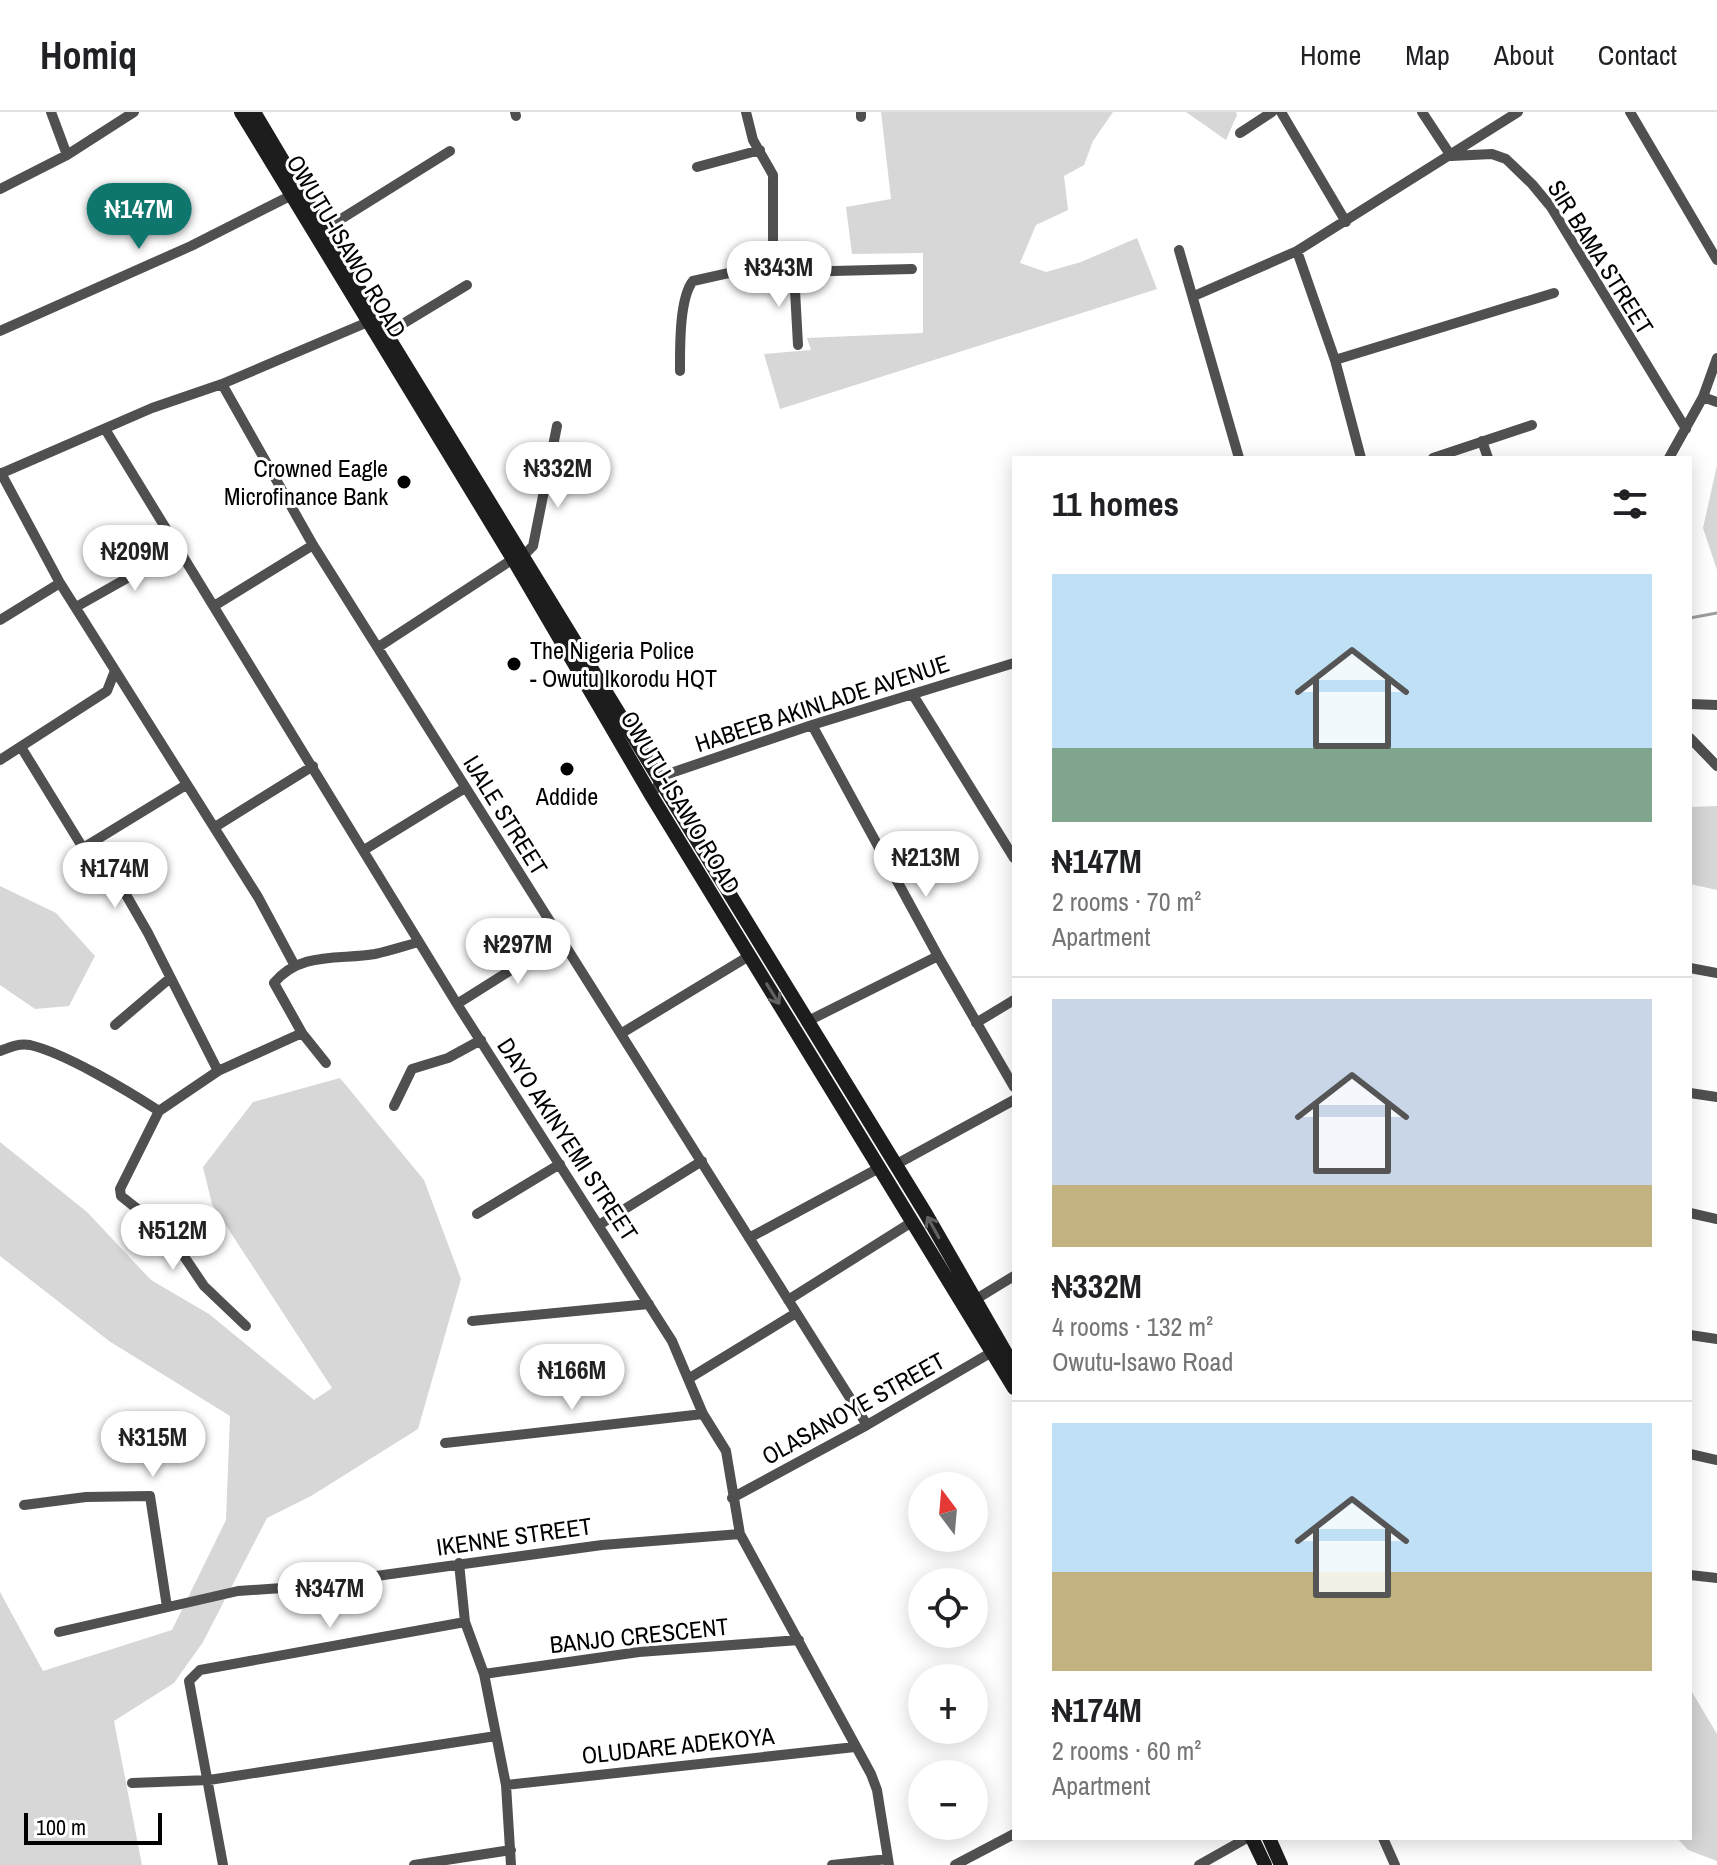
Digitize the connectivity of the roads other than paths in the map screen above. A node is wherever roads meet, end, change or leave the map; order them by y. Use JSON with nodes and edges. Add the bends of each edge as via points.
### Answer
{"nodes":[{"id":1,"x":51,"y":112,"type":"edge"},
{"id":2,"x":134,"y":112,"type":"edge"},
{"id":3,"x":241,"y":112,"type":"edge"},
{"id":4,"x":254,"y":112,"type":"edge"},
{"id":5,"x":746,"y":112,"type":"edge"},
{"id":6,"x":1272,"y":112,"type":"edge"},
{"id":7,"x":1281,"y":112,"type":"edge"},
{"id":8,"x":1422,"y":112,"type":"edge"},
{"id":9,"x":1518,"y":112,"type":"edge"},
{"id":10,"x":1630,"y":112,"type":"edge"},
{"id":11,"x":1240,"y":133,"type":"dead end"},
{"id":12,"x":760,"y":150,"type":"junction"},
{"id":13,"x":450,"y":151,"type":"dead end"},
{"id":14,"x":67,"y":155,"type":"junction"},
{"id":15,"x":1451,"y":156,"type":"junction"},
{"id":16,"x":697,"y":167,"type":"dead end"},
{"id":17,"x":0,"y":189,"type":"edge"},
{"id":18,"x":290,"y":196,"type":"junction"},
{"id":19,"x":1346,"y":222,"type":"junction"},
{"id":20,"x":325,"y":229,"type":"junction"},
{"id":21,"x":1179,"y":250,"type":"dead end"},
{"id":22,"x":1297,"y":251,"type":"junction"},
{"id":23,"x":1717,"y":260,"type":"edge"},
{"id":24,"x":773,"y":263,"type":"junction"},
{"id":25,"x":912,"y":269,"type":"dead end"},
{"id":26,"x":794,"y":272,"type":"junction"},
{"id":27,"x":467,"y":285,"type":"dead end"},
{"id":28,"x":1554,"y":293,"type":"dead end"},
{"id":29,"x":1194,"y":296,"type":"junction"},
{"id":30,"x":368,"y":322,"type":"junction"},
{"id":31,"x":0,"y":331,"type":"edge"},
{"id":32,"x":386,"y":334,"type":"junction"},
{"id":33,"x":798,"y":345,"type":"dead end"},
{"id":34,"x":1717,"y":358,"type":"edge"},
{"id":35,"x":1335,"y":360,"type":"junction"},
{"id":36,"x":680,"y":371,"type":"dead end"},
{"id":37,"x":222,"y":384,"type":"junction"},
{"id":38,"x":1703,"y":397,"type":"junction"},
{"id":39,"x":1717,"y":402,"type":"edge"},
{"id":40,"x":1532,"y":425,"type":"dead end"},
{"id":41,"x":557,"y":426,"type":"dead end"},
{"id":42,"x":105,"y":429,"type":"junction"},
{"id":43,"x":1686,"y":429,"type":"junction"},
{"id":44,"x":1482,"y":441,"type":"junction"},
{"id":45,"x":1238,"y":456,"type":"edge"},
{"id":46,"x":1360,"y":456,"type":"edge"},
{"id":47,"x":1439,"y":456,"type":"edge"},
{"id":48,"x":1487,"y":456,"type":"edge"},
{"id":49,"x":1670,"y":456,"type":"edge"},
{"id":50,"x":1,"y":474,"type":"edge"},
{"id":51,"x":313,"y":545,"type":"junction"},
{"id":52,"x":177,"y":550,"type":"junction"},
{"id":53,"x":519,"y":557,"type":"junction"},
{"id":54,"x":60,"y":583,"type":"junction"},
{"id":55,"x":214,"y":606,"type":"junction"},
{"id":56,"x":76,"y":607,"type":"junction"},
{"id":57,"x":0,"y":620,"type":"edge"},
{"id":58,"x":380,"y":646,"type":"junction"},
{"id":59,"x":1012,"y":664,"type":"edge"},
{"id":60,"x":114,"y":673,"type":"junction"},
{"id":61,"x":913,"y":695,"type":"junction"},
{"id":62,"x":1692,"y":704,"type":"edge"},
{"id":63,"x":1717,"y":705,"type":"edge"},
{"id":64,"x":812,"y":725,"type":"junction"},
{"id":65,"x":1692,"y":740,"type":"edge"},
{"id":66,"x":21,"y":747,"type":"junction"},
{"id":67,"x":0,"y":760,"type":"edge"},
{"id":68,"x":313,"y":766,"type":"junction"},
{"id":69,"x":1717,"y":766,"type":"edge"},
{"id":70,"x":661,"y":781,"type":"junction"},
{"id":71,"x":186,"y":785,"type":"junction"},
{"id":72,"x":465,"y":788,"type":"junction"},
{"id":73,"x":651,"y":795,"type":"junction"},
{"id":74,"x":215,"y":827,"type":"junction"},
{"id":75,"x":83,"y":848,"type":"junction"},
{"id":76,"x":364,"y":850,"type":"junction"},
{"id":77,"x":1012,"y":855,"type":"edge"},
{"id":78,"x":560,"y":939,"type":"junction"},
{"id":79,"x":419,"y":942,"type":"junction"},
{"id":80,"x":749,"y":956,"type":"junction"},
{"id":81,"x":938,"y":956,"type":"junction"},
{"id":82,"x":295,"y":966,"type":"junction"},
{"id":83,"x":1692,"y":968,"type":"edge"},
{"id":84,"x":1717,"y":973,"type":"edge"},
{"id":85,"x":169,"y":979,"type":"junction"},
{"id":86,"x":1012,"y":1001,"type":"edge"},
{"id":87,"x":457,"y":1004,"type":"junction"},
{"id":88,"x":806,"y":1022,"type":"junction"},
{"id":89,"x":976,"y":1023,"type":"junction"},
{"id":90,"x":115,"y":1025,"type":"dead end"},
{"id":91,"x":302,"y":1033,"type":"junction"},
{"id":92,"x":622,"y":1033,"type":"junction"},
{"id":93,"x":481,"y":1040,"type":"junction"},
{"id":94,"x":0,"y":1051,"type":"edge"},
{"id":95,"x":326,"y":1063,"type":"dead end"},
{"id":96,"x":218,"y":1071,"type":"junction"},
{"id":97,"x":1012,"y":1084,"type":"edge"},
{"id":98,"x":1692,"y":1093,"type":"edge"},
{"id":99,"x":1717,"y":1097,"type":"edge"},
{"id":100,"x":1012,"y":1101,"type":"edge"},
{"id":101,"x":394,"y":1106,"type":"dead end"},
{"id":102,"x":159,"y":1111,"type":"junction"},
{"id":103,"x":702,"y":1161,"type":"junction"},
{"id":104,"x":560,"y":1164,"type":"junction"},
{"id":105,"x":895,"y":1165,"type":"junction"},
{"id":106,"x":879,"y":1168,"type":"junction"},
{"id":107,"x":1692,"y":1213,"type":"edge"},
{"id":108,"x":477,"y":1214,"type":"dead end"},
{"id":109,"x":1717,"y":1219,"type":"edge"},
{"id":110,"x":912,"y":1222,"type":"junction"},
{"id":111,"x":599,"y":1225,"type":"junction"},
{"id":112,"x":749,"y":1238,"type":"junction"},
{"id":113,"x":1012,"y":1277,"type":"edge"},
{"id":114,"x":788,"y":1300,"type":"junction"},
{"id":115,"x":973,"y":1301,"type":"junction"},
{"id":116,"x":649,"y":1304,"type":"junction"},
{"id":117,"x":796,"y":1313,"type":"junction"},
{"id":118,"x":472,"y":1321,"type":"dead end"},
{"id":119,"x":246,"y":1326,"type":"dead end"},
{"id":120,"x":1692,"y":1335,"type":"edge"},
{"id":121,"x":1717,"y":1339,"type":"edge"},
{"id":122,"x":992,"y":1352,"type":"junction"},
{"id":123,"x":1012,"y":1364,"type":"edge"},
{"id":124,"x":688,"y":1379,"type":"junction"},
{"id":125,"x":1012,"y":1385,"type":"edge"},
{"id":126,"x":703,"y":1414,"type":"junction"},
{"id":127,"x":867,"y":1425,"type":"junction"},
{"id":128,"x":445,"y":1443,"type":"dead end"},
{"id":129,"x":1692,"y":1454,"type":"edge"},
{"id":130,"x":1717,"y":1460,"type":"edge"},
{"id":131,"x":732,"y":1498,"type":"junction"},
{"id":132,"x":24,"y":1505,"type":"dead end"},
{"id":133,"x":740,"y":1534,"type":"junction"},
{"id":134,"x":459,"y":1563,"type":"junction"},
{"id":135,"x":1692,"y":1575,"type":"edge"},
{"id":136,"x":1717,"y":1578,"type":"edge"},
{"id":137,"x":167,"y":1607,"type":"junction"},
{"id":138,"x":465,"y":1622,"type":"junction"},
{"id":139,"x":59,"y":1632,"type":"dead end"},
{"id":140,"x":799,"y":1640,"type":"junction"},
{"id":141,"x":484,"y":1674,"type":"junction"},
{"id":142,"x":496,"y":1736,"type":"junction"},
{"id":143,"x":855,"y":1747,"type":"junction"},
{"id":144,"x":209,"y":1780,"type":"junction"},
{"id":145,"x":132,"y":1783,"type":"dead end"},
{"id":146,"x":506,"y":1785,"type":"junction"},
{"id":147,"x":1012,"y":1835,"type":"edge"},
{"id":148,"x":1246,"y":1840,"type":"edge"},
{"id":149,"x":1251,"y":1840,"type":"edge"},
{"id":150,"x":1270,"y":1840,"type":"edge"},
{"id":151,"x":1384,"y":1840,"type":"edge"},
{"id":152,"x":511,"y":1850,"type":"junction"},
{"id":153,"x":889,"y":1862,"type":"edge"},
{"id":154,"x":223,"y":1865,"type":"edge"},
{"id":155,"x":414,"y":1865,"type":"edge"},
{"id":156,"x":511,"y":1865,"type":"edge"},
{"id":157,"x":832,"y":1865,"type":"edge"},
{"id":158,"x":955,"y":1865,"type":"edge"},
{"id":159,"x":1199,"y":1865,"type":"edge"},
{"id":160,"x":1265,"y":1865,"type":"edge"},
{"id":161,"x":1281,"y":1865,"type":"edge"},
{"id":162,"x":1395,"y":1865,"type":"edge"}],
"edges":[{"from":1,"to":14,"type":"street"},
{"from":2,"to":14,"type":"street"},
{"from":3,"to":18,"type":"street","name":"OWUTU-ISAWO ROAD"},
{"from":4,"to":20,"type":"street","name":"OWUTU-ISAWO ROAD"},
{"from":5,"to":12,"type":"street"},
{"from":6,"to":11,"type":"street"},
{"from":7,"to":19,"type":"street"},
{"from":8,"to":15,"type":"street"},
{"from":9,"to":15,"type":"street"},
{"from":10,"to":23,"type":"street"},
{"from":12,"to":16,"type":"street"},
{"from":12,"to":24,"type":"street","via":[[773,175]]},
{"from":13,"to":20,"type":"street"},
{"from":14,"to":17,"type":"street"},
{"from":15,"to":19,"type":"street"},
{"from":15,"to":43,"type":"street","name":"SIR BAMA STREET","via":[[1492,154],[1506,159],[1532,184]]},
{"from":18,"to":30,"type":"street","name":"OWUTU-ISAWO ROAD"},
{"from":18,"to":31,"type":"street"},
{"from":19,"to":22,"type":"street"},
{"from":20,"to":32,"type":"street","name":"OWUTU-ISAWO ROAD"},
{"from":21,"to":29,"type":"street"},
{"from":22,"to":29,"type":"street"},
{"from":22,"to":35,"type":"street"},
{"from":24,"to":26,"type":"street"},
{"from":24,"to":36,"type":"street","via":[[690,284]]},
{"from":25,"to":26,"type":"street"},
{"from":26,"to":33,"type":"street"},
{"from":27,"to":32,"type":"street"},
{"from":28,"to":35,"type":"street"},
{"from":29,"to":45,"type":"street"},
{"from":30,"to":37,"type":"street"},
{"from":30,"to":53,"type":"street","name":"OWUTU-ISAWO ROAD"},
{"from":32,"to":53,"type":"street","name":"OWUTU-ISAWO ROAD"},
{"from":34,"to":38,"type":"street"},
{"from":35,"to":46,"type":"street"},
{"from":37,"to":42,"type":"street"},
{"from":37,"to":51,"type":"street","name":"IJALE STREET"},
{"from":38,"to":39,"type":"street"},
{"from":38,"to":43,"type":"street"},
{"from":40,"to":44,"type":"street"},
{"from":41,"to":53,"type":"street","via":[[533,546]]},
{"from":42,"to":50,"type":"street"},
{"from":42,"to":52,"type":"street","name":"DAYO AKINYEMI STREET"},
{"from":43,"to":49,"type":"street"},
{"from":44,"to":47,"type":"street"},
{"from":44,"to":48,"type":"street"},
{"from":50,"to":54,"type":"street"},
{"from":51,"to":55,"type":"street"},
{"from":51,"to":58,"type":"street","name":"IJALE STREET"},
{"from":52,"to":55,"type":"street","name":"DAYO AKINYEMI STREET"},
{"from":52,"to":56,"type":"street"},
{"from":53,"to":58,"type":"street"},
{"from":53,"to":70,"type":"street","name":"OWUTU-ISAWO ROAD"},
{"from":53,"to":73,"type":"street","name":"OWUTU-ISAWO ROAD"},
{"from":54,"to":56,"type":"street"},
{"from":54,"to":57,"type":"street"},
{"from":55,"to":68,"type":"street","name":"DAYO AKINYEMI STREET"},
{"from":56,"to":60,"type":"street"},
{"from":58,"to":72,"type":"street","name":"IJALE STREET"},
{"from":59,"to":61,"type":"street","name":"HABEEB AKINLADE AVENUE"},
{"from":60,"to":66,"type":"street","via":[[107,691]]},
{"from":60,"to":71,"type":"street"},
{"from":61,"to":64,"type":"street","name":"HABEEB AKINLADE AVENUE"},
{"from":61,"to":77,"type":"street"},
{"from":62,"to":63,"type":"street"},
{"from":64,"to":70,"type":"street","name":"HABEEB AKINLADE AVENUE","via":[[665,775]]},
{"from":64,"to":81,"type":"street"},
{"from":65,"to":69,"type":"street"},
{"from":66,"to":67,"type":"street"},
{"from":66,"to":75,"type":"street"},
{"from":68,"to":74,"type":"street"},
{"from":68,"to":76,"type":"street","name":"DAYO AKINYEMI STREET"},
{"from":70,"to":73,"type":"street","name":"HABEEB AKINLADE AVENUE"},
{"from":70,"to":88,"type":"street","name":"OWUTU-ISAWO ROAD"},
{"from":71,"to":74,"type":"street"},
{"from":71,"to":75,"type":"street"},
{"from":72,"to":76,"type":"street"},
{"from":72,"to":78,"type":"street","name":"IJALE STREET"},
{"from":73,"to":80,"type":"street","name":"OWUTU-ISAWO ROAD"},
{"from":74,"to":82,"type":"street"},
{"from":75,"to":85,"type":"street","via":[[117,879]]},
{"from":76,"to":79,"type":"street","name":"DAYO AKINYEMI STREET"},
{"from":78,"to":87,"type":"street"},
{"from":78,"to":92,"type":"street","name":"IJALE STREET"},
{"from":79,"to":82,"type":"street"},
{"from":79,"to":87,"type":"street","name":"DAYO AKINYEMI STREET"},
{"from":80,"to":92,"type":"street"},
{"from":80,"to":106,"type":"street","name":"OWUTU-ISAWO ROAD","one_way":true},
{"from":81,"to":88,"type":"street"},
{"from":81,"to":89,"type":"street"},
{"from":82,"to":91,"type":"street","via":[[274,983]]},
{"from":83,"to":84,"type":"street"},
{"from":85,"to":90,"type":"street"},
{"from":85,"to":96,"type":"street"},
{"from":86,"to":89,"type":"street"},
{"from":87,"to":93,"type":"street","name":"DAYO AKINYEMI STREET"},
{"from":88,"to":105,"type":"street","name":"OWUTU-ISAWO ROAD"},
{"from":89,"to":97,"type":"street"},
{"from":91,"to":95,"type":"street"},
{"from":91,"to":96,"type":"street"},
{"from":92,"to":103,"type":"street","name":"IJALE STREET"},
{"from":93,"to":101,"type":"street","via":[[412,1069]]},
{"from":93,"to":104,"type":"street","name":"DAYO AKINYEMI STREET"},
{"from":94,"to":102,"type":"street","via":[[16,1045],[39,1048]]},
{"from":96,"to":102,"type":"street"},
{"from":98,"to":99,"type":"street"},
{"from":100,"to":105,"type":"street"},
{"from":102,"to":119,"type":"street","via":[[121,1196],[169,1234],[204,1286]]},
{"from":103,"to":111,"type":"street"},
{"from":103,"to":112,"type":"street","name":"IJALE STREET"},
{"from":104,"to":108,"type":"street"},
{"from":104,"to":111,"type":"street","name":"DAYO AKINYEMI STREET"},
{"from":115,"to":105,"type":"street","name":"OWUTU-ISAWO ROAD","one_way":true},
{"from":106,"to":110,"type":"street","name":"OWUTU-ISAWO ROAD"},
{"from":106,"to":112,"type":"street"},
{"from":107,"to":109,"type":"street"},
{"from":110,"to":114,"type":"street"},
{"from":110,"to":122,"type":"street","name":"OWUTU-ISAWO ROAD"},
{"from":111,"to":116,"type":"street","name":"DAYO AKINYEMI STREET"},
{"from":112,"to":114,"type":"street","name":"IJALE STREET"},
{"from":113,"to":115,"type":"street"},
{"from":114,"to":117,"type":"street","name":"IJALE STREET"},
{"from":115,"to":123,"type":"street","name":"OWUTU-ISAWO ROAD"},
{"from":116,"to":118,"type":"street"},
{"from":116,"to":124,"type":"street","name":"DAYO AKINYEMI STREET"},
{"from":117,"to":124,"type":"street"},
{"from":117,"to":127,"type":"street","name":"IJALE STREET"},
{"from":120,"to":121,"type":"street"},
{"from":122,"to":125,"type":"street","name":"OWUTU-ISAWO ROAD"},
{"from":122,"to":127,"type":"street","name":"OLASANOYE STREET"},
{"from":124,"to":126,"type":"street","name":"DAYO AKINYEMI STREET"},
{"from":126,"to":128,"type":"street"},
{"from":126,"to":131,"type":"street","name":"DAYO AKINYEMI STREET","via":[[726,1451]]},
{"from":127,"to":131,"type":"street","name":"OLASANOYE STREET"},
{"from":129,"to":130,"type":"street"},
{"from":131,"to":133,"type":"street","name":"DAYO AKINYEMI STREET"},
{"from":132,"to":137,"type":"street","via":[[150,1496]]},
{"from":133,"to":134,"type":"street","name":"IKENNE STREET"},
{"from":133,"to":140,"type":"street","name":"DAYO AKINYEMI STREET"},
{"from":134,"to":137,"type":"street","name":"IKENNE STREET","via":[[238,1591]]},
{"from":134,"to":138,"type":"street"},
{"from":135,"to":136,"type":"street"},
{"from":137,"to":139,"type":"street","name":"IKENNE STREET"},
{"from":138,"to":141,"type":"street"},
{"from":138,"to":144,"type":"street","via":[[200,1670],[189,1681]]},
{"from":140,"to":141,"type":"street","name":"BANJO CRESCENT","via":[[639,1652]]},
{"from":140,"to":143,"type":"street","name":"DAYO AKINYEMI STREET"},
{"from":141,"to":142,"type":"street"},
{"from":142,"to":144,"type":"street"},
{"from":142,"to":146,"type":"street"},
{"from":143,"to":146,"type":"street","name":"OLUDARE ADEKOYA"},
{"from":143,"to":153,"type":"street","name":"DAYO AKINYEMI STREET","via":[[877,1790]]},
{"from":144,"to":145,"type":"street"},
{"from":144,"to":154,"type":"street"},
{"from":146,"to":152,"type":"street"},
{"from":147,"to":158,"type":"street"},
{"from":148,"to":159,"type":"street"},
{"from":149,"to":160,"type":"street"},
{"from":150,"to":161,"type":"street"},
{"from":151,"to":162,"type":"street"},
{"from":152,"to":155,"type":"street"},
{"from":152,"to":156,"type":"street"},
{"from":153,"to":157,"type":"street"}]}
